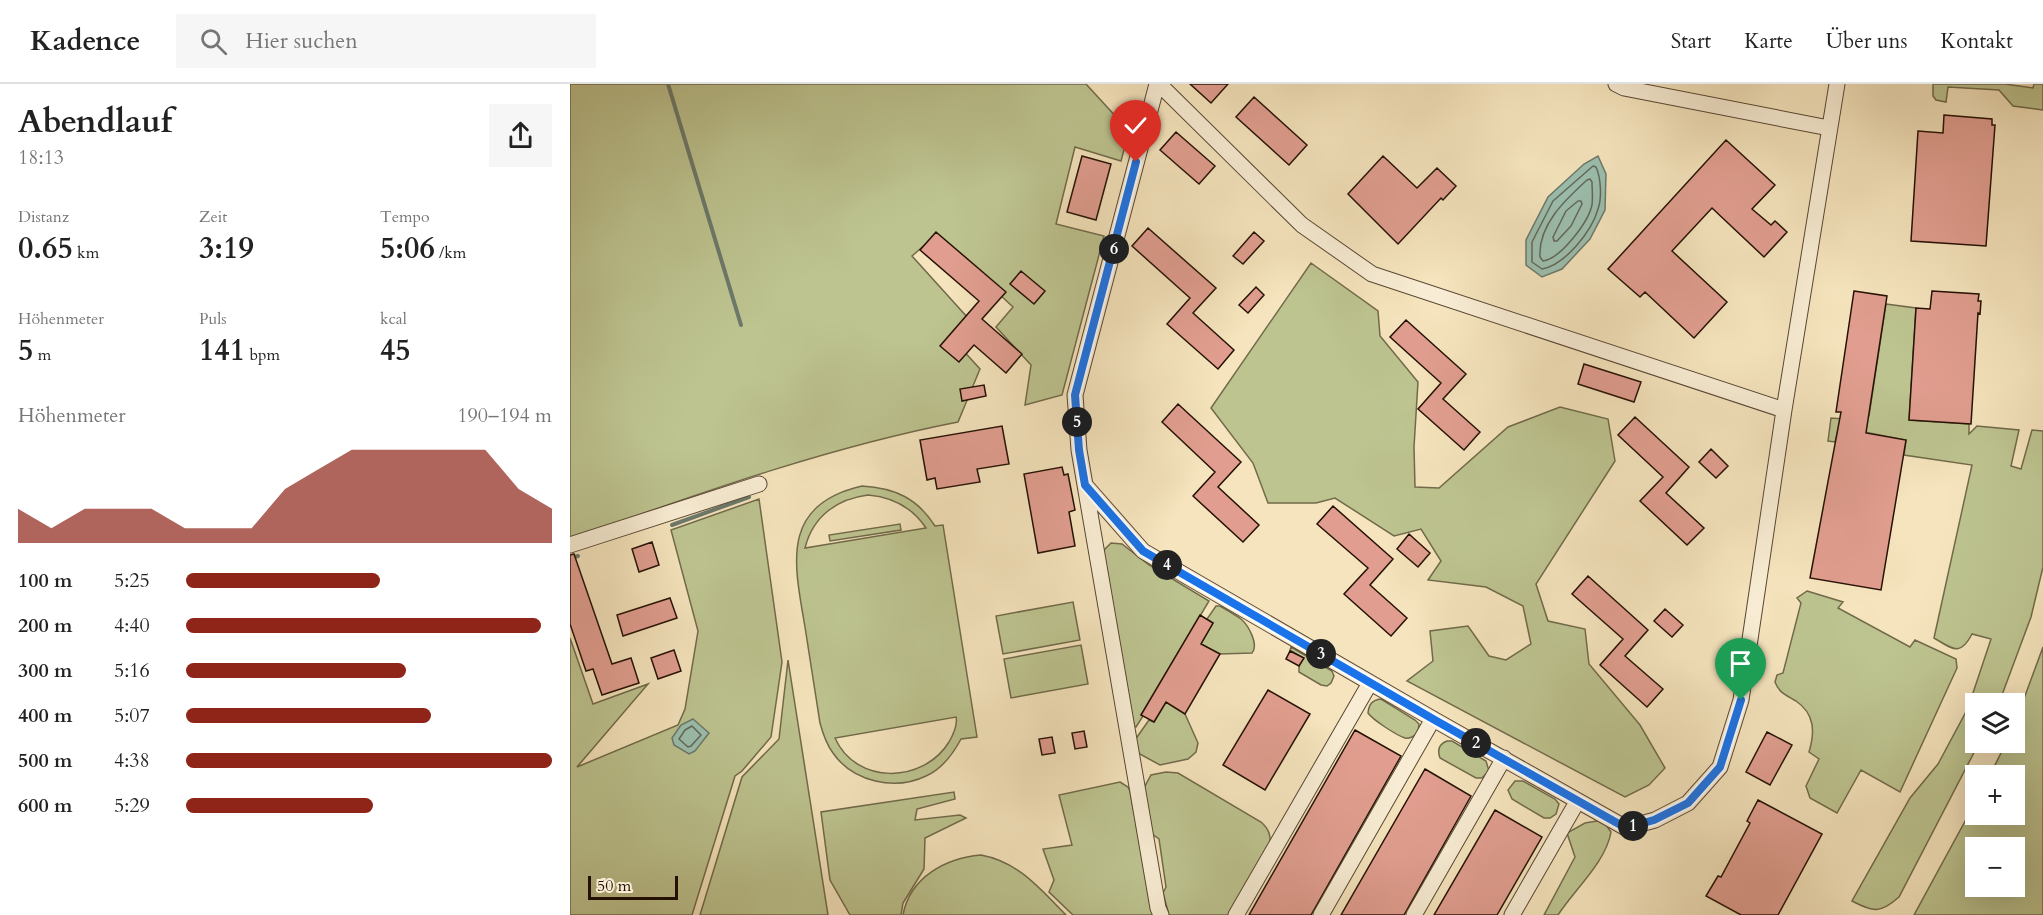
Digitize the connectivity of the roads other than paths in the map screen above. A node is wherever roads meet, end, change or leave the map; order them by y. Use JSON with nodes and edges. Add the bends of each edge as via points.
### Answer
{"nodes":[{"id":1,"x":1158,"y":84,"type":"edge"},
{"id":2,"x":1616,"y":84,"type":"edge"},
{"id":3,"x":1837,"y":84,"type":"edge"},
{"id":4,"x":1829,"y":128,"type":"junction"},
{"id":5,"x":1784,"y":410,"type":"junction"},
{"id":6,"x":759,"y":484,"type":"dead end"},
{"id":7,"x":1085,"y":485,"type":"junction"},
{"id":8,"x":570,"y":545,"type":"edge"},
{"id":9,"x":1370,"y":683,"type":"junction"},
{"id":10,"x":1433,"y":719,"type":"junction"},
{"id":11,"x":1504,"y":758,"type":"junction"},
{"id":12,"x":1577,"y":802,"type":"junction"},
{"id":13,"x":1161,"y":915,"type":"edge"},
{"id":14,"x":1236,"y":915,"type":"edge"},
{"id":15,"x":1321,"y":915,"type":"edge"},
{"id":16,"x":1414,"y":915,"type":"edge"},
{"id":17,"x":1512,"y":915,"type":"edge"}],
"edges":[{"from":1,"to":5,"type":"street","via":[[1302,225],[1372,274]]},
{"from":1,"to":7,"type":"street","via":[[1075,395]]},
{"from":2,"to":4,"type":"street"},
{"from":3,"to":4,"type":"street"},
{"from":4,"to":5,"type":"street"},
{"from":5,"to":12,"type":"street","via":[[1741,700],[1720,767],[1688,803],[1654,820],[1626,828]]},
{"from":6,"to":8,"type":"street"},
{"from":7,"to":9,"type":"street","via":[[1143,551]]},
{"from":7,"to":13,"type":"street"},
{"from":9,"to":10,"type":"street"},
{"from":9,"to":14,"type":"street"},
{"from":10,"to":11,"type":"street"},
{"from":10,"to":15,"type":"street"},
{"from":11,"to":12,"type":"street"},
{"from":11,"to":16,"type":"street"},
{"from":12,"to":17,"type":"street"}]}
